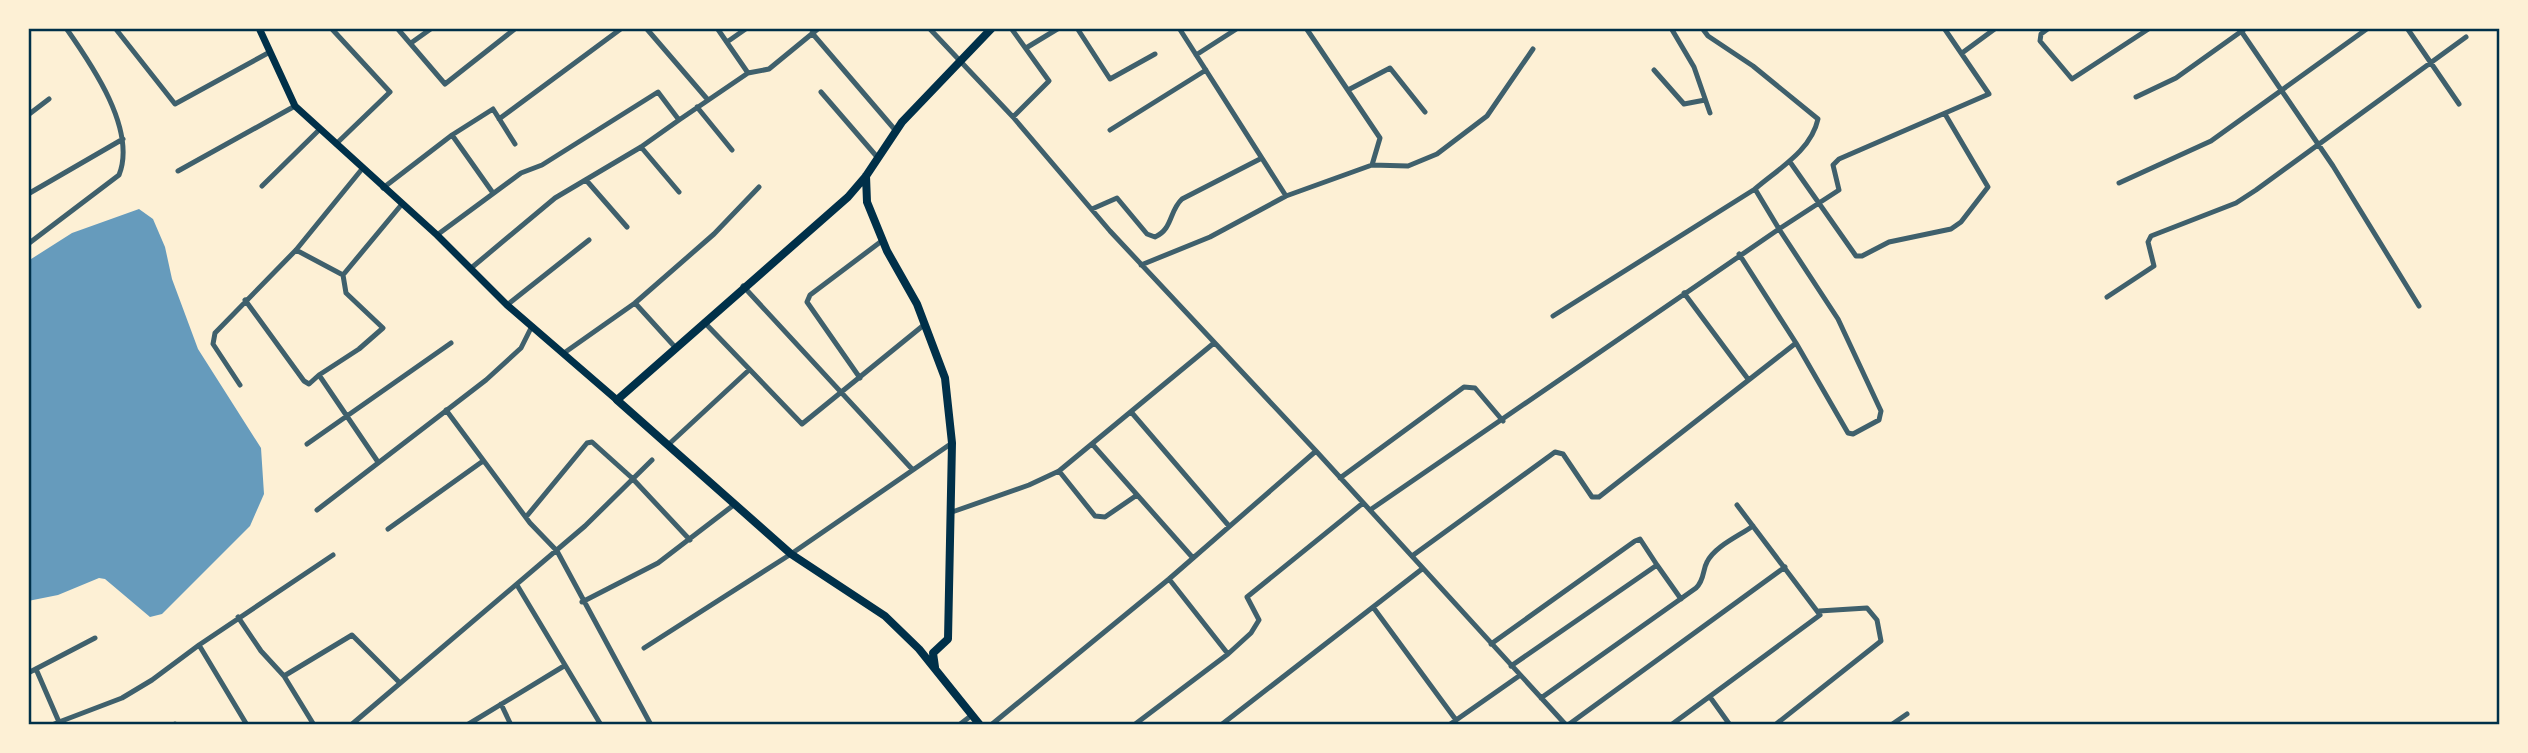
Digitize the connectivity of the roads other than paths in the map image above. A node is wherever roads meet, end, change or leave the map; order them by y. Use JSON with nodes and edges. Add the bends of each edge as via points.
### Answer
{"nodes":[{"id":1,"x":66,"y":28,"type":"edge"},
{"id":2,"x":115,"y":28,"type":"edge"},
{"id":3,"x":259,"y":28,"type":"edge"},
{"id":4,"x":331,"y":28,"type":"edge"},
{"id":5,"x":397,"y":28,"type":"edge"},
{"id":6,"x":432,"y":28,"type":"edge"},
{"id":7,"x":516,"y":28,"type":"edge"},
{"id":8,"x":622,"y":28,"type":"edge"},
{"id":9,"x":646,"y":28,"type":"edge"},
{"id":10,"x":717,"y":28,"type":"edge"},
{"id":11,"x":747,"y":28,"type":"edge"},
{"id":12,"x":819,"y":28,"type":"edge"},
{"id":13,"x":929,"y":28,"type":"edge"},
{"id":14,"x":992,"y":28,"type":"edge"},
{"id":15,"x":1011,"y":28,"type":"edge"},
{"id":16,"x":1059,"y":28,"type":"edge"},
{"id":17,"x":1077,"y":28,"type":"edge"},
{"id":18,"x":1179,"y":28,"type":"edge"},
{"id":19,"x":1238,"y":28,"type":"edge"},
{"id":20,"x":1306,"y":28,"type":"edge"},
{"id":21,"x":1671,"y":28,"type":"edge"},
{"id":22,"x":1702,"y":28,"type":"edge"},
{"id":23,"x":1944,"y":28,"type":"edge"},
{"id":24,"x":1996,"y":28,"type":"edge"},
{"id":25,"x":2049,"y":28,"type":"edge"},
{"id":26,"x":2150,"y":28,"type":"edge"},
{"id":27,"x":2368,"y":28,"type":"edge"},
{"id":28,"x":2407,"y":28,"type":"edge"},
{"id":29,"x":2242,"y":29,"type":"edge"},
{"id":30,"x":813,"y":33,"type":"junction"},
{"id":31,"x":2466,"y":37,"type":"dead end"},
{"id":32,"x":727,"y":41,"type":"junction"},
{"id":33,"x":411,"y":43,"type":"junction"},
{"id":34,"x":1026,"y":48,"type":"junction"},
{"id":35,"x":1533,"y":49,"type":"dead end"},
{"id":36,"x":268,"y":53,"type":"junction"},
{"id":37,"x":1962,"y":53,"type":"junction"},
{"id":38,"x":1155,"y":54,"type":"dead end"},
{"id":39,"x":1196,"y":55,"type":"junction"},
{"id":40,"x":2430,"y":61,"type":"junction"},
{"id":41,"x":959,"y":62,"type":"junction"},
{"id":42,"x":1206,"y":70,"type":"junction"},
{"id":43,"x":1654,"y":70,"type":"dead end"},
{"id":44,"x":748,"y":73,"type":"junction"},
{"id":45,"x":1348,"y":90,"type":"junction"},
{"id":46,"x":2280,"y":91,"type":"junction"},
{"id":47,"x":821,"y":92,"type":"dead end"},
{"id":48,"x":2136,"y":97,"type":"dead end"},
{"id":49,"x":49,"y":99,"type":"dead end"},
{"id":50,"x":708,"y":100,"type":"junction"},
{"id":51,"x":1705,"y":100,"type":"junction"},
{"id":52,"x":2459,"y":104,"type":"dead end"},
{"id":53,"x":295,"y":106,"type":"junction"},
{"id":54,"x":697,"y":107,"type":"junction"},
{"id":55,"x":1425,"y":112,"type":"dead end"},
{"id":56,"x":1710,"y":113,"type":"dead end"},
{"id":57,"x":1945,"y":114,"type":"junction"},
{"id":58,"x":28,"y":115,"type":"edge"},
{"id":59,"x":1013,"y":117,"type":"junction"},
{"id":60,"x":499,"y":118,"type":"junction"},
{"id":61,"x":679,"y":120,"type":"junction"},
{"id":62,"x":320,"y":130,"type":"junction"},
{"id":63,"x":1110,"y":130,"type":"dead end"},
{"id":64,"x":896,"y":131,"type":"junction"},
{"id":65,"x":452,"y":135,"type":"junction"},
{"id":66,"x":123,"y":139,"type":"junction"},
{"id":67,"x":336,"y":144,"type":"junction"},
{"id":68,"x":515,"y":144,"type":"dead end"},
{"id":69,"x":2318,"y":146,"type":"junction"},
{"id":70,"x":641,"y":147,"type":"junction"},
{"id":71,"x":732,"y":150,"type":"dead end"},
{"id":72,"x":878,"y":158,"type":"junction"},
{"id":73,"x":1260,"y":159,"type":"junction"},
{"id":74,"x":1790,"y":162,"type":"junction"},
{"id":75,"x":1371,"y":164,"type":"junction"},
{"id":76,"x":362,"y":169,"type":"junction"},
{"id":77,"x":177,"y":172,"type":"dead end"},
{"id":78,"x":866,"y":176,"type":"junction"},
{"id":79,"x":586,"y":180,"type":"junction"},
{"id":80,"x":2119,"y":183,"type":"dead end"},
{"id":81,"x":262,"y":186,"type":"dead end"},
{"id":82,"x":759,"y":187,"type":"dead end"},
{"id":83,"x":383,"y":188,"type":"junction"},
{"id":84,"x":1755,"y":189,"type":"junction"},
{"id":85,"x":679,"y":192,"type":"dead end"},
{"id":86,"x":493,"y":193,"type":"junction"},
{"id":87,"x":28,"y":194,"type":"edge"},
{"id":88,"x":1286,"y":196,"type":"junction"},
{"id":89,"x":402,"y":204,"type":"junction"},
{"id":90,"x":1820,"y":205,"type":"junction"},
{"id":91,"x":1092,"y":209,"type":"junction"},
{"id":92,"x":627,"y":227,"type":"dead end"},
{"id":93,"x":1779,"y":229,"type":"junction"},
{"id":94,"x":436,"y":235,"type":"junction"},
{"id":95,"x":589,"y":240,"type":"dead end"},
{"id":96,"x":883,"y":240,"type":"junction"},
{"id":97,"x":28,"y":244,"type":"edge"},
{"id":98,"x":296,"y":250,"type":"junction"},
{"id":99,"x":1739,"y":254,"type":"junction"},
{"id":100,"x":1141,"y":265,"type":"junction"},
{"id":101,"x":470,"y":269,"type":"junction"},
{"id":102,"x":343,"y":277,"type":"junction"},
{"id":103,"x":743,"y":286,"type":"junction"},
{"id":104,"x":1684,"y":293,"type":"junction"},
{"id":105,"x":2107,"y":297,"type":"dead end"},
{"id":106,"x":245,"y":300,"type":"junction"},
{"id":107,"x":635,"y":303,"type":"junction"},
{"id":108,"x":507,"y":305,"type":"junction"},
{"id":109,"x":2419,"y":306,"type":"dead end"},
{"id":110,"x":1553,"y":316,"type":"dead end"},
{"id":111,"x":704,"y":322,"type":"junction"},
{"id":112,"x":925,"y":324,"type":"junction"},
{"id":113,"x":532,"y":326,"type":"junction"},
{"id":114,"x":451,"y":343,"type":"dead end"},
{"id":115,"x":1214,"y":343,"type":"junction"},
{"id":116,"x":1796,"y":343,"type":"junction"},
{"id":117,"x":675,"y":347,"type":"junction"},
{"id":118,"x":564,"y":353,"type":"junction"},
{"id":119,"x":749,"y":370,"type":"junction"},
{"id":120,"x":319,"y":375,"type":"junction"},
{"id":121,"x":860,"y":378,"type":"junction"},
{"id":122,"x":1748,"y":379,"type":"junction"},
{"id":123,"x":240,"y":385,"type":"dead end"},
{"id":124,"x":842,"y":393,"type":"junction"},
{"id":125,"x":617,"y":400,"type":"junction"},
{"id":126,"x":446,"y":410,"type":"junction"},
{"id":127,"x":1132,"y":413,"type":"junction"},
{"id":128,"x":345,"y":416,"type":"junction"},
{"id":129,"x":1503,"y":421,"type":"junction"},
{"id":130,"x":952,"y":443,"type":"junction"},
{"id":131,"x":307,"y":444,"type":"dead end"},
{"id":132,"x":668,"y":445,"type":"junction"},
{"id":133,"x":1093,"y":445,"type":"junction"},
{"id":134,"x":1316,"y":451,"type":"junction"},
{"id":135,"x":652,"y":460,"type":"dead end"},
{"id":136,"x":483,"y":461,"type":"junction"},
{"id":137,"x":378,"y":462,"type":"junction"},
{"id":138,"x":912,"y":468,"type":"junction"},
{"id":139,"x":1059,"y":471,"type":"junction"},
{"id":140,"x":632,"y":478,"type":"junction"},
{"id":141,"x":1340,"y":478,"type":"junction"},
{"id":142,"x":1137,"y":495,"type":"junction"},
{"id":143,"x":1363,"y":503,"type":"junction"},
{"id":144,"x":1737,"y":505,"type":"dead end"},
{"id":145,"x":731,"y":506,"type":"junction"},
{"id":146,"x":317,"y":510,"type":"dead end"},
{"id":147,"x":1370,"y":510,"type":"junction"},
{"id":148,"x":952,"y":512,"type":"junction"},
{"id":149,"x":526,"y":517,"type":"junction"},
{"id":150,"x":1229,"y":526,"type":"junction"},
{"id":151,"x":1753,"y":526,"type":"junction"},
{"id":152,"x":388,"y":529,"type":"dead end"},
{"id":153,"x":690,"y":540,"type":"junction"},
{"id":154,"x":557,"y":551,"type":"junction"},
{"id":155,"x":791,"y":554,"type":"junction"},
{"id":156,"x":333,"y":555,"type":"dead end"},
{"id":157,"x":1412,"y":556,"type":"junction"},
{"id":158,"x":1193,"y":558,"type":"junction"},
{"id":159,"x":1657,"y":565,"type":"junction"},
{"id":160,"x":1785,"y":568,"type":"junction"},
{"id":161,"x":1422,"y":569,"type":"junction"},
{"id":162,"x":1169,"y":579,"type":"junction"},
{"id":163,"x":517,"y":585,"type":"junction"},
{"id":164,"x":1681,"y":599,"type":"junction"},
{"id":165,"x":582,"y":602,"type":"junction"},
{"id":166,"x":1373,"y":607,"type":"junction"},
{"id":167,"x":1819,"y":611,"type":"junction"},
{"id":168,"x":239,"y":617,"type":"junction"},
{"id":169,"x":95,"y":638,"type":"dead end"},
{"id":170,"x":1491,"y":644,"type":"junction"},
{"id":171,"x":199,"y":645,"type":"junction"},
{"id":172,"x":644,"y":648,"type":"dead end"},
{"id":173,"x":1228,"y":654,"type":"junction"},
{"id":174,"x":564,"y":666,"type":"junction"},
{"id":175,"x":1511,"y":666,"type":"junction"},
{"id":176,"x":935,"y":668,"type":"junction"},
{"id":177,"x":36,"y":669,"type":"junction"},
{"id":178,"x":28,"y":673,"type":"edge"},
{"id":179,"x":284,"y":676,"type":"junction"},
{"id":180,"x":1519,"y":676,"type":"junction"},
{"id":181,"x":400,"y":683,"type":"junction"},
{"id":182,"x":1710,"y":697,"type":"junction"},
{"id":183,"x":1541,"y":698,"type":"junction"},
{"id":184,"x":501,"y":704,"type":"junction"},
{"id":185,"x":1907,"y":714,"type":"dead end"},
{"id":186,"x":972,"y":715,"type":"junction"},
{"id":187,"x":1456,"y":720,"type":"junction"},
{"id":188,"x":1565,"y":723,"type":"edge"},
{"id":189,"x":60,"y":724,"type":"edge"},
{"id":190,"x":52,"y":725,"type":"edge"},
{"id":191,"x":247,"y":725,"type":"edge"},
{"id":192,"x":314,"y":725,"type":"edge"},
{"id":193,"x":351,"y":725,"type":"edge"},
{"id":194,"x":467,"y":725,"type":"edge"},
{"id":195,"x":511,"y":725,"type":"edge"},
{"id":196,"x":601,"y":725,"type":"edge"},
{"id":197,"x":651,"y":725,"type":"edge"},
{"id":198,"x":959,"y":725,"type":"edge"},
{"id":199,"x":980,"y":725,"type":"edge"},
{"id":200,"x":991,"y":725,"type":"edge"},
{"id":201,"x":1135,"y":725,"type":"edge"},
{"id":202,"x":1221,"y":725,"type":"edge"},
{"id":203,"x":1449,"y":725,"type":"edge"},
{"id":204,"x":1554,"y":725,"type":"edge"},
{"id":205,"x":1671,"y":725,"type":"edge"},
{"id":206,"x":1730,"y":725,"type":"edge"},
{"id":207,"x":1775,"y":725,"type":"edge"},
{"id":208,"x":1891,"y":725,"type":"edge"}],
"edges":[{"from":1,"to":66,"type":"street","via":[[121,125]]},
{"from":2,"to":36,"type":"street","via":[[175,104]]},
{"from":3,"to":36,"type":"main road"},
{"from":4,"to":67,"type":"street","via":[[390,92]]},
{"from":5,"to":33,"type":"street"},
{"from":6,"to":33,"type":"street"},
{"from":7,"to":33,"type":"street","via":[[445,84]]},
{"from":8,"to":60,"type":"street"},
{"from":9,"to":50,"type":"street"},
{"from":10,"to":32,"type":"street"},
{"from":11,"to":32,"type":"street"},
{"from":12,"to":30,"type":"street"},
{"from":13,"to":41,"type":"street"},
{"from":14,"to":41,"type":"main road"},
{"from":15,"to":34,"type":"street"},
{"from":16,"to":34,"type":"street"},
{"from":17,"to":38,"type":"street","via":[[1110,79]]},
{"from":18,"to":39,"type":"street"},
{"from":19,"to":39,"type":"street"},
{"from":20,"to":45,"type":"street"},
{"from":21,"to":51,"type":"street","via":[[1687,51]]},
{"from":22,"to":74,"type":"street","via":[[1818,120],[1815,134]]},
{"from":23,"to":37,"type":"street"},
{"from":24,"to":37,"type":"street"},
{"from":25,"to":26,"type":"street","via":[[2040,41],[2072,79]]},
{"from":27,"to":46,"type":"street"},
{"from":28,"to":40,"type":"street"},
{"from":29,"to":46,"type":"street"},
{"from":29,"to":48,"type":"street","via":[[2176,78]]},
{"from":30,"to":44,"type":"street","via":[[769,69]]},
{"from":30,"to":64,"type":"street"},
{"from":31,"to":40,"type":"street"},
{"from":32,"to":44,"type":"street"},
{"from":34,"to":59,"type":"street","via":[[1049,81]]},
{"from":35,"to":75,"type":"street","via":[[1487,116],[1437,154],[1408,166]]},
{"from":36,"to":53,"type":"main road"},
{"from":37,"to":57,"type":"street","via":[[1989,94]]},
{"from":39,"to":42,"type":"street"},
{"from":40,"to":52,"type":"street"},
{"from":40,"to":69,"type":"street"},
{"from":41,"to":59,"type":"street"},
{"from":41,"to":64,"type":"main road"},
{"from":42,"to":63,"type":"street"},
{"from":42,"to":73,"type":"street"},
{"from":43,"to":51,"type":"street","via":[[1684,104]]},
{"from":44,"to":50,"type":"street"},
{"from":45,"to":55,"type":"street","via":[[1390,68]]},
{"from":45,"to":75,"type":"street","via":[[1380,138]]},
{"from":46,"to":69,"type":"street"},
{"from":46,"to":80,"type":"street","via":[[2211,141]]},
{"from":47,"to":72,"type":"street"},
{"from":49,"to":58,"type":"street"},
{"from":50,"to":54,"type":"street"},
{"from":51,"to":56,"type":"street"},
{"from":53,"to":62,"type":"main road"},
{"from":53,"to":77,"type":"street"},
{"from":54,"to":61,"type":"street"},
{"from":54,"to":71,"type":"street"},
{"from":57,"to":90,"type":"street","via":[[1839,159],[1833,165],[1840,188]]},
{"from":57,"to":90,"type":"street","via":[[1988,187],[1961,222],[1940,233],[1889,242],[1856,256]]},
{"from":59,"to":91,"type":"street"},
{"from":60,"to":65,"type":"street","via":[[493,109]]},
{"from":60,"to":68,"type":"street"},
{"from":61,"to":70,"type":"street"},
{"from":61,"to":86,"type":"street","via":[[658,92]]},
{"from":62,"to":67,"type":"main road"},
{"from":62,"to":81,"type":"street"},
{"from":64,"to":72,"type":"main road"},
{"from":65,"to":83,"type":"street"},
{"from":65,"to":86,"type":"street"},
{"from":66,"to":87,"type":"street"},
{"from":66,"to":97,"type":"street","via":[[126,158],[120,175]]},
{"from":67,"to":76,"type":"main road"},
{"from":69,"to":105,"type":"street","via":[[2236,203],[2151,236],[2148,242],[2154,266]]},
{"from":69,"to":109,"type":"street"},
{"from":70,"to":79,"type":"street"},
{"from":70,"to":85,"type":"street"},
{"from":72,"to":78,"type":"main road"},
{"from":73,"to":88,"type":"street"},
{"from":73,"to":91,"type":"street","via":[[1182,199],[1167,229],[1155,237],[1147,234],[1117,198]]},
{"from":74,"to":84,"type":"street"},
{"from":74,"to":90,"type":"street"},
{"from":75,"to":88,"type":"street"},
{"from":76,"to":83,"type":"main road"},
{"from":76,"to":98,"type":"street"},
{"from":78,"to":96,"type":"main road","via":[[867,202]]},
{"from":78,"to":103,"type":"main road","via":[[848,197]]},
{"from":79,"to":92,"type":"street"},
{"from":79,"to":101,"type":"street","via":[[555,198]]},
{"from":82,"to":107,"type":"street","via":[[714,234]]},
{"from":83,"to":89,"type":"main road"},
{"from":84,"to":93,"type":"street"},
{"from":84,"to":110,"type":"street"},
{"from":86,"to":94,"type":"street"},
{"from":88,"to":100,"type":"street","via":[[1210,237]]},
{"from":89,"to":94,"type":"main road"},
{"from":89,"to":102,"type":"street"},
{"from":90,"to":93,"type":"street"},
{"from":91,"to":100,"type":"street"},
{"from":93,"to":99,"type":"street"},
{"from":93,"to":116,"type":"street","via":[[1838,319],[1881,411],[1879,420],[1848,433]]},
{"from":94,"to":101,"type":"main road"},
{"from":95,"to":108,"type":"street"},
{"from":96,"to":112,"type":"main road"},
{"from":96,"to":121,"type":"street","via":[[810,295],[807,302]]},
{"from":98,"to":102,"type":"street"},
{"from":98,"to":106,"type":"street"},
{"from":99,"to":104,"type":"street"},
{"from":99,"to":116,"type":"street"},
{"from":100,"to":115,"type":"street"},
{"from":101,"to":108,"type":"main road"},
{"from":102,"to":120,"type":"street","via":[[344,288],[383,328]]},
{"from":103,"to":111,"type":"main road"},
{"from":103,"to":124,"type":"street"},
{"from":104,"to":122,"type":"street"},
{"from":104,"to":129,"type":"street"},
{"from":106,"to":120,"type":"street","via":[[304,381],[309,384]]},
{"from":106,"to":123,"type":"street","via":[[212,339]]},
{"from":107,"to":117,"type":"street"},
{"from":107,"to":118,"type":"street"},
{"from":108,"to":113,"type":"main road"},
{"from":111,"to":117,"type":"main road"},
{"from":111,"to":119,"type":"street"},
{"from":112,"to":121,"type":"street"},
{"from":112,"to":130,"type":"main road","via":[[945,378]]},
{"from":113,"to":118,"type":"main road"},
{"from":113,"to":126,"type":"street","via":[[521,348]]},
{"from":114,"to":128,"type":"street"},
{"from":115,"to":127,"type":"street"},
{"from":115,"to":134,"type":"street"},
{"from":116,"to":122,"type":"street"},
{"from":117,"to":125,"type":"main road"},
{"from":118,"to":125,"type":"main road"},
{"from":119,"to":124,"type":"street","via":[[802,424]]},
{"from":119,"to":132,"type":"street"},
{"from":120,"to":128,"type":"street"},
{"from":121,"to":124,"type":"street"},
{"from":122,"to":157,"type":"street","via":[[1599,497],[1592,497],[1563,454],[1555,452]]},
{"from":124,"to":138,"type":"street"},
{"from":125,"to":132,"type":"main road"},
{"from":126,"to":136,"type":"street"},
{"from":126,"to":137,"type":"street"},
{"from":127,"to":133,"type":"street"},
{"from":127,"to":150,"type":"street"},
{"from":128,"to":131,"type":"street"},
{"from":128,"to":137,"type":"street"},
{"from":129,"to":141,"type":"street","via":[[1475,388],[1464,387]]},
{"from":129,"to":147,"type":"street"},
{"from":130,"to":138,"type":"street"},
{"from":130,"to":148,"type":"main road"},
{"from":132,"to":145,"type":"main road"},
{"from":133,"to":139,"type":"street"},
{"from":133,"to":142,"type":"street"},
{"from":134,"to":141,"type":"street"},
{"from":134,"to":150,"type":"street"},
{"from":135,"to":140,"type":"street"},
{"from":136,"to":149,"type":"street"},
{"from":136,"to":152,"type":"street"},
{"from":137,"to":146,"type":"street"},
{"from":138,"to":155,"type":"street"},
{"from":139,"to":142,"type":"street","via":[[1095,516],[1105,517]]},
{"from":139,"to":148,"type":"street"},
{"from":140,"to":149,"type":"street","via":[[598,445],[587,443]]},
{"from":140,"to":153,"type":"street"},
{"from":140,"to":154,"type":"street"},
{"from":141,"to":143,"type":"street"},
{"from":142,"to":158,"type":"street"},
{"from":143,"to":147,"type":"street"},
{"from":143,"to":173,"type":"street","via":[[1247,597],[1259,620]]},
{"from":144,"to":151,"type":"street"},
{"from":145,"to":153,"type":"street"},
{"from":145,"to":155,"type":"main road"},
{"from":147,"to":157,"type":"street"},
{"from":148,"to":176,"type":"main road","via":[[948,639],[933,653]]},
{"from":149,"to":154,"type":"street"},
{"from":150,"to":158,"type":"street"},
{"from":151,"to":160,"type":"street"},
{"from":151,"to":164,"type":"street","via":[[1711,556],[1702,582]]},
{"from":153,"to":165,"type":"street","via":[[658,563]]},
{"from":154,"to":163,"type":"street"},
{"from":154,"to":165,"type":"street"},
{"from":155,"to":172,"type":"street"},
{"from":155,"to":176,"type":"main road","via":[[885,616]]},
{"from":156,"to":168,"type":"street"},
{"from":157,"to":161,"type":"street"},
{"from":158,"to":162,"type":"street"},
{"from":159,"to":164,"type":"street"},
{"from":159,"to":170,"type":"street","via":[[1645,543],[1635,541]]},
{"from":159,"to":175,"type":"street"},
{"from":160,"to":167,"type":"street"},
{"from":160,"to":188,"type":"street"},
{"from":161,"to":166,"type":"street"},
{"from":161,"to":170,"type":"street"},
{"from":162,"to":173,"type":"street"},
{"from":162,"to":200,"type":"street"},
{"from":163,"to":174,"type":"street"},
{"from":163,"to":181,"type":"street"},
{"from":164,"to":183,"type":"street"},
{"from":165,"to":197,"type":"street"},
{"from":166,"to":187,"type":"street"},
{"from":166,"to":202,"type":"street"},
{"from":167,"to":182,"type":"street","via":[[1816,619]]},
{"from":167,"to":207,"type":"street","via":[[1867,608],[1877,620],[1881,641]]},
{"from":168,"to":171,"type":"street"},
{"from":168,"to":179,"type":"street"},
{"from":169,"to":177,"type":"street"},
{"from":170,"to":175,"type":"street"},
{"from":171,"to":189,"type":"street","via":[[122,698]]},
{"from":171,"to":191,"type":"street"},
{"from":173,"to":201,"type":"street"},
{"from":174,"to":184,"type":"street"},
{"from":174,"to":196,"type":"street"},
{"from":175,"to":180,"type":"street"},
{"from":176,"to":186,"type":"main road"},
{"from":177,"to":178,"type":"street"},
{"from":177,"to":189,"type":"street"},
{"from":179,"to":181,"type":"street","via":[[352,635]]},
{"from":179,"to":192,"type":"street"},
{"from":180,"to":183,"type":"street"},
{"from":180,"to":187,"type":"street"},
{"from":181,"to":193,"type":"street"},
{"from":182,"to":205,"type":"street"},
{"from":182,"to":206,"type":"street"},
{"from":183,"to":188,"type":"street"},
{"from":184,"to":194,"type":"street"},
{"from":184,"to":195,"type":"street"},
{"from":185,"to":208,"type":"street"},
{"from":186,"to":198,"type":"street"},
{"from":186,"to":199,"type":"main road"},
{"from":187,"to":203,"type":"street"},
{"from":188,"to":204,"type":"street"},
{"from":189,"to":190,"type":"street"}]}
